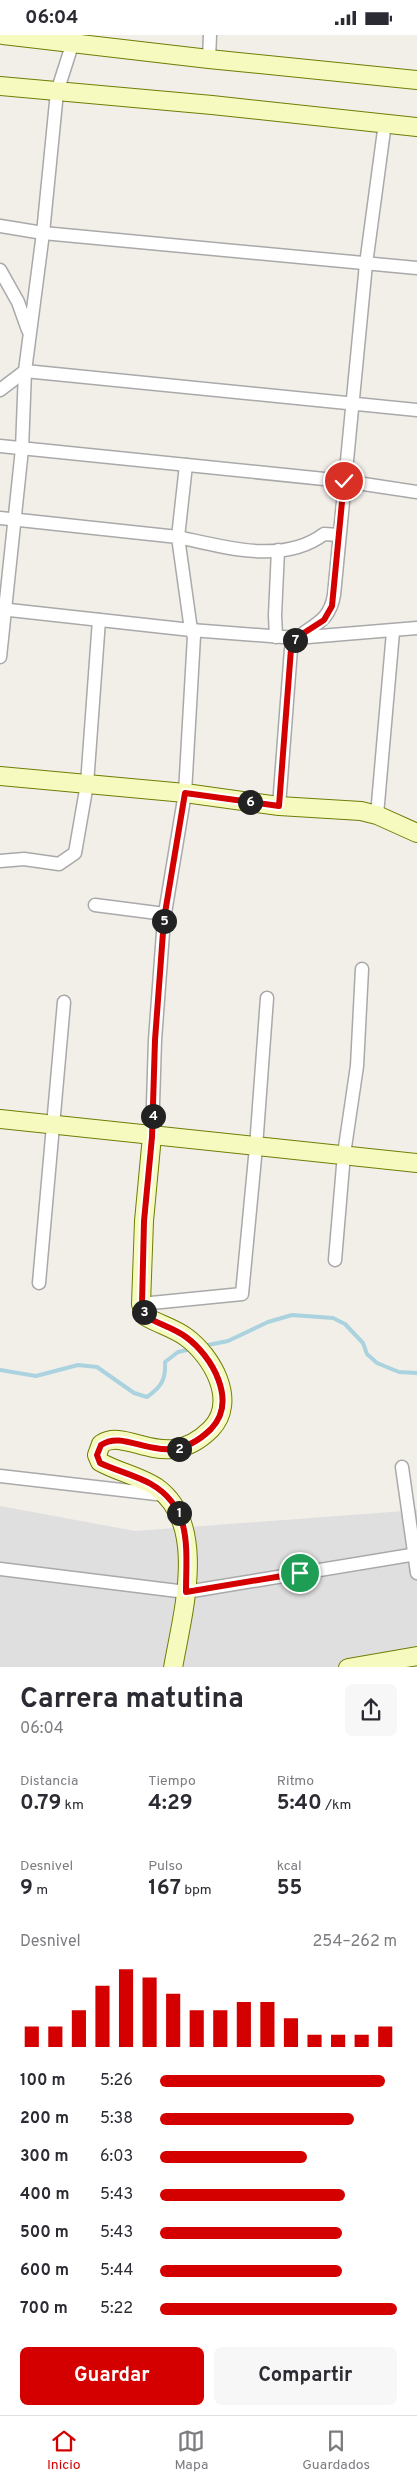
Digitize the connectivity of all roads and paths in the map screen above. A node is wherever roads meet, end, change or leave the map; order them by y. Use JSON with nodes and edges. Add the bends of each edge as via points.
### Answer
{"nodes":[{"id":1,"x":3,"y":35,"type":"edge"},
{"id":2,"x":210,"y":35,"type":"edge"},
{"id":3,"x":73,"y":42,"type":"junction"},
{"id":4,"x":208,"y":59,"type":"junction"},
{"id":5,"x":417,"y":80,"type":"edge"},
{"id":6,"x":0,"y":86,"type":"edge"},
{"id":7,"x":57,"y":92,"type":"junction"},
{"id":8,"x":385,"y":123,"type":"junction"},
{"id":9,"x":417,"y":127,"type":"edge"},
{"id":10,"x":0,"y":227,"type":"edge"},
{"id":11,"x":42,"y":233,"type":"junction"},
{"id":12,"x":366,"y":263,"type":"junction"},
{"id":13,"x":417,"y":269,"type":"edge"},
{"id":14,"x":0,"y":270,"type":"edge"},
{"id":15,"x":29,"y":335,"type":"junction"},
{"id":16,"x":25,"y":371,"type":"junction"},
{"id":17,"x":0,"y":390,"type":"edge"},
{"id":18,"x":351,"y":403,"type":"junction"},
{"id":19,"x":417,"y":410,"type":"edge"},
{"id":20,"x":0,"y":446,"type":"edge"},
{"id":21,"x":22,"y":449,"type":"junction"},
{"id":22,"x":186,"y":465,"type":"junction"},
{"id":23,"x":344,"y":481,"type":"junction"},
{"id":24,"x":417,"y":492,"type":"edge"},
{"id":25,"x":0,"y":519,"type":"edge"},
{"id":26,"x":15,"y":519,"type":"junction"},
{"id":27,"x":339,"y":535,"type":"junction"},
{"id":28,"x":178,"y":537,"type":"junction"},
{"id":29,"x":278,"y":551,"type":"junction"},
{"id":30,"x":2,"y":610,"type":"edge"},
{"id":31,"x":99,"y":620,"type":"junction"},
{"id":32,"x":417,"y":629,"type":"edge"},
{"id":33,"x":191,"y":630,"type":"junction"},
{"id":34,"x":393,"y":632,"type":"junction"},
{"id":35,"x":276,"y":637,"type":"junction"},
{"id":36,"x":296,"y":638,"type":"junction"},
{"id":37,"x":0,"y":657,"type":"edge"},
{"id":38,"x":0,"y":776,"type":"edge"},
{"id":39,"x":87,"y":784,"type":"junction"},
{"id":40,"x":185,"y":793,"type":"junction"},
{"id":41,"x":279,"y":806,"type":"junction"},
{"id":42,"x":377,"y":815,"type":"junction"},
{"id":43,"x":417,"y":833,"type":"edge"},
{"id":44,"x":0,"y":861,"type":"edge"},
{"id":45,"x":95,"y":905,"type":"dead end"},
{"id":46,"x":165,"y":914,"type":"junction"},
{"id":47,"x":362,"y":969,"type":"dead end"},
{"id":48,"x":267,"y":998,"type":"dead end"},
{"id":49,"x":64,"y":1002,"type":"dead end"},
{"id":50,"x":0,"y":1119,"type":"edge"},
{"id":51,"x":53,"y":1125,"type":"junction"},
{"id":52,"x":152,"y":1137,"type":"junction"},
{"id":53,"x":256,"y":1147,"type":"junction"},
{"id":54,"x":344,"y":1153,"type":"junction"},
{"id":55,"x":417,"y":1163,"type":"edge"},
{"id":56,"x":335,"y":1260,"type":"dead end"},
{"id":57,"x":39,"y":1283,"type":"dead end"},
{"id":58,"x":142,"y":1304,"type":"junction"},
{"id":59,"x":402,"y":1467,"type":"dead end"},
{"id":60,"x":0,"y":1476,"type":"edge"},
{"id":61,"x":165,"y":1495,"type":"junction"},
{"id":62,"x":415,"y":1554,"type":"edge"},
{"id":63,"x":0,"y":1569,"type":"edge"},
{"id":64,"x":417,"y":1573,"type":"edge"},
{"id":65,"x":186,"y":1592,"type":"junction"},
{"id":66,"x":417,"y":1656,"type":"edge"},
{"id":67,"x":173,"y":1667,"type":"edge"},
{"id":68,"x":348,"y":1667,"type":"edge"}],
"edges":[{"from":1,"to":3,"type":"street"},
{"from":2,"to":4,"type":"street"},
{"from":3,"to":4,"type":"street"},
{"from":3,"to":7,"type":"street"},
{"from":4,"to":5,"type":"street"},
{"from":6,"to":7,"type":"street"},
{"from":7,"to":8,"type":"street"},
{"from":7,"to":11,"type":"street"},
{"from":8,"to":9,"type":"street"},
{"from":8,"to":12,"type":"street"},
{"from":10,"to":11,"type":"street"},
{"from":11,"to":12,"type":"street"},
{"from":11,"to":15,"type":"street"},
{"from":12,"to":13,"type":"street"},
{"from":12,"to":18,"type":"street"},
{"from":14,"to":15,"type":"street","via":[[18,302]]},
{"from":15,"to":16,"type":"street"},
{"from":16,"to":17,"type":"street"},
{"from":16,"to":18,"type":"street"},
{"from":16,"to":21,"type":"street"},
{"from":18,"to":19,"type":"street"},
{"from":18,"to":23,"type":"street"},
{"from":20,"to":21,"type":"street"},
{"from":21,"to":22,"type":"street"},
{"from":21,"to":26,"type":"street"},
{"from":22,"to":23,"type":"street"},
{"from":22,"to":28,"type":"street"},
{"from":23,"to":24,"type":"street"},
{"from":23,"to":27,"type":"street"},
{"from":25,"to":26,"type":"street"},
{"from":26,"to":28,"type":"street"},
{"from":26,"to":30,"type":"street"},
{"from":27,"to":29,"type":"street","via":[[324,534],[304,546]]},
{"from":27,"to":36,"type":"street","via":[[332,606],[324,620]]},
{"from":28,"to":29,"type":"street","via":[[238,550]]},
{"from":28,"to":33,"type":"street"},
{"from":29,"to":35,"type":"street"},
{"from":30,"to":31,"type":"street"},
{"from":30,"to":37,"type":"street"},
{"from":31,"to":33,"type":"street"},
{"from":31,"to":39,"type":"street"},
{"from":32,"to":34,"type":"street"},
{"from":33,"to":35,"type":"street"},
{"from":33,"to":40,"type":"street","via":[[194,636]]},
{"from":34,"to":36,"type":"street"},
{"from":34,"to":42,"type":"street"},
{"from":35,"to":36,"type":"street"},
{"from":36,"to":41,"type":"street","via":[[291,649]]},
{"from":38,"to":39,"type":"street"},
{"from":39,"to":40,"type":"street"},
{"from":39,"to":44,"type":"street","via":[[75,853],[59,864],[24,859]]},
{"from":40,"to":41,"type":"street"},
{"from":40,"to":46,"type":"street"},
{"from":41,"to":42,"type":"street","via":[[361,811]]},
{"from":42,"to":43,"type":"street"},
{"from":45,"to":46,"type":"street"},
{"from":46,"to":52,"type":"street","via":[[155,1040]]},
{"from":47,"to":54,"type":"street","via":[[357,1065]]},
{"from":48,"to":53,"type":"street"},
{"from":49,"to":51,"type":"street"},
{"from":50,"to":51,"type":"street"},
{"from":51,"to":52,"type":"street"},
{"from":51,"to":57,"type":"street"},
{"from":52,"to":53,"type":"street"},
{"from":52,"to":58,"type":"street","via":[[144,1221]]},
{"from":53,"to":54,"type":"street"},
{"from":53,"to":58,"type":"street","via":[[242,1294]]},
{"from":54,"to":55,"type":"street"},
{"from":54,"to":56,"type":"street"},
{"from":58,"to":61,"type":"street","via":[[145,1316],[186,1337],[196,1346],[211,1365],[222,1393],[222,1406],[215,1424],[186,1446],[152,1449],[114,1440],[106,1441],[98,1449],[100,1463],[150,1483]]},
{"from":59,"to":62,"type":"street"},
{"from":60,"to":61,"type":"street"},
{"from":61,"to":65,"type":"street","via":[[185,1526]]},
{"from":62,"to":64,"type":"street"},
{"from":62,"to":65,"type":"street"},
{"from":63,"to":65,"type":"street"},
{"from":65,"to":67,"type":"street"},
{"from":66,"to":68,"type":"street"}]}
